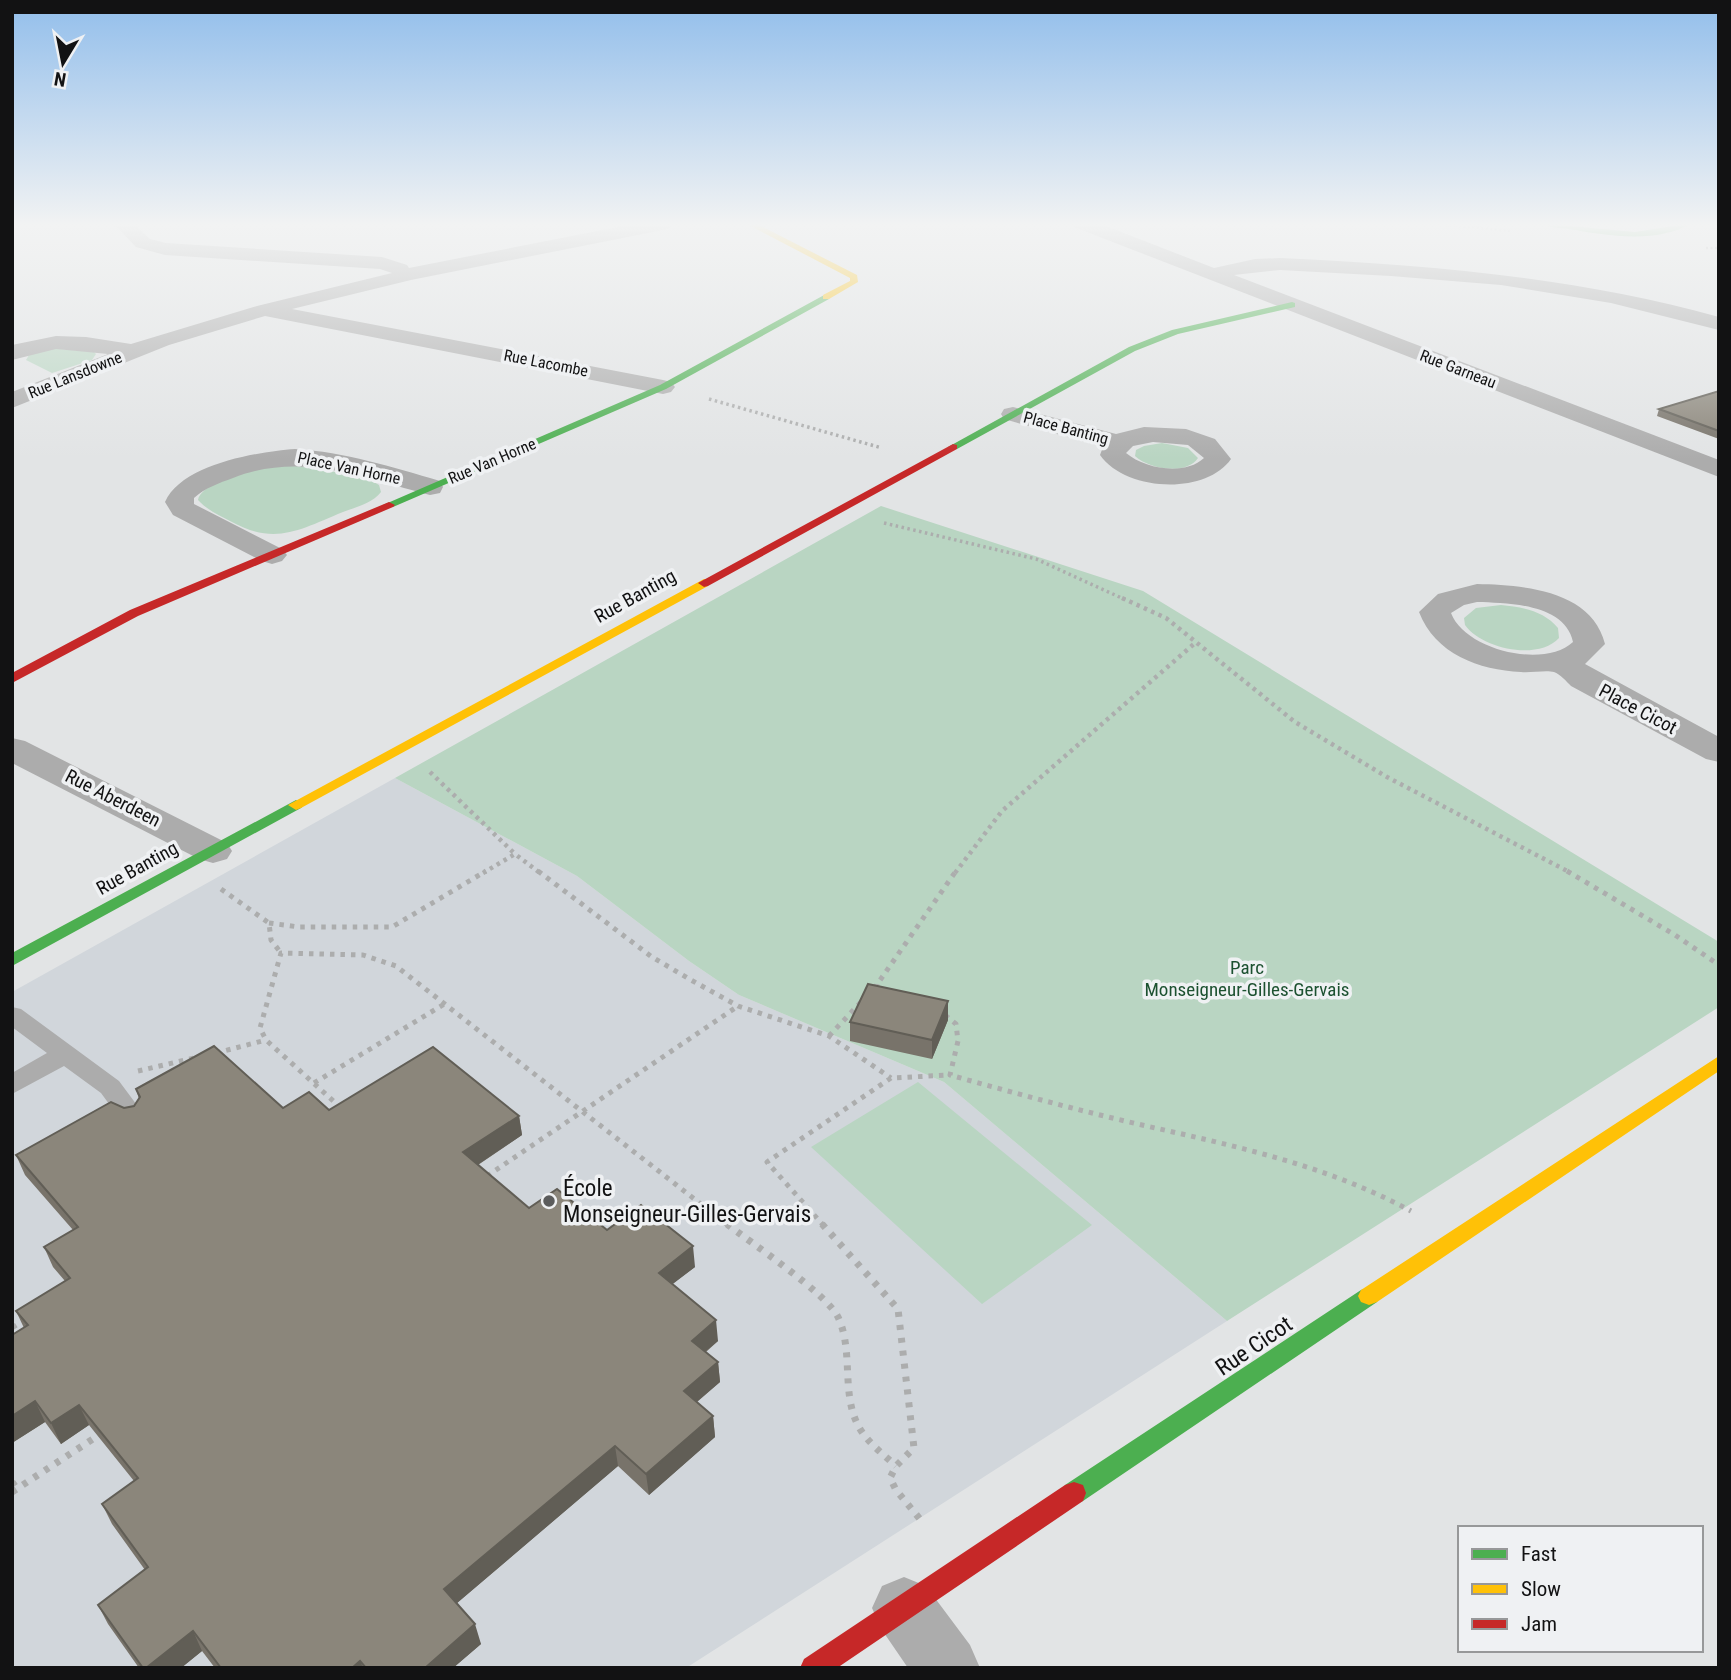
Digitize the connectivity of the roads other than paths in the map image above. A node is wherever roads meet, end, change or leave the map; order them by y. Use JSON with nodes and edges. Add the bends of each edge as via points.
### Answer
{"nodes":[{"id":1,"x":299,"y":301,"type":"edge"},
{"id":2,"x":819,"y":301,"type":"edge"},
{"id":3,"x":1283,"y":301,"type":"edge"},
{"id":4,"x":1633,"y":301,"type":"edge"},
{"id":5,"x":1292,"y":305,"type":"junction"},
{"id":6,"x":264,"y":310,"type":"junction"},
{"id":7,"x":1719,"y":324,"type":"edge"},
{"id":8,"x":132,"y":351,"type":"junction"},
{"id":9,"x":12,"y":353,"type":"edge"},
{"id":10,"x":12,"y":372,"type":"edge"},
{"id":11,"x":50,"y":385,"type":"junction"},
{"id":12,"x":663,"y":387,"type":"junction"},
{"id":13,"x":12,"y":401,"type":"edge"},
{"id":14,"x":1013,"y":414,"type":"junction"},
{"id":15,"x":1119,"y":443,"type":"dead end"},
{"id":16,"x":1719,"y":469,"type":"edge"},
{"id":17,"x":430,"y":487,"type":"junction"},
{"id":18,"x":272,"y":555,"type":"junction"},
{"id":19,"x":1560,"y":662,"type":"dead end"},
{"id":20,"x":12,"y":679,"type":"edge"},
{"id":21,"x":12,"y":749,"type":"edge"},
{"id":22,"x":1719,"y":751,"type":"edge"},
{"id":23,"x":213,"y":851,"type":"junction"},
{"id":24,"x":12,"y":960,"type":"edge"},
{"id":25,"x":12,"y":1014,"type":"edge"},
{"id":26,"x":66,"y":1053,"type":"junction"},
{"id":27,"x":1719,"y":1062,"type":"edge"},
{"id":28,"x":12,"y":1085,"type":"edge"},
{"id":29,"x":132,"y":1116,"type":"edge"},
{"id":30,"x":904,"y":1608,"type":"junction"},
{"id":31,"x":813,"y":1668,"type":"edge"},
{"id":32,"x":947,"y":1668,"type":"edge"}],
"edges":[{"from":1,"to":6,"type":"street","name":"Rue Lansdowne"},
{"from":2,"to":12,"type":"street","name":"Rue Van Horne"},
{"from":3,"to":5,"type":"street","name":"Rue Garneau"},
{"from":4,"to":7,"type":"street"},
{"from":5,"to":14,"type":"street","name":"Rue Banting","via":[[1153,339]]},
{"from":5,"to":16,"type":"street","name":"Rue Garneau"},
{"from":6,"to":8,"type":"street","name":"Rue Lansdowne"},
{"from":6,"to":12,"type":"street","name":"Rue Lacombe"},
{"from":8,"to":9,"type":"street","via":[[62,342]]},
{"from":8,"to":11,"type":"street","name":"Rue Lansdowne"},
{"from":10,"to":11,"type":"street"},
{"from":11,"to":13,"type":"street","name":"Rue Lansdowne"},
{"from":12,"to":17,"type":"street","name":"Rue Van Horne"},
{"from":14,"to":15,"type":"street","name":"Place Banting"},
{"from":14,"to":23,"type":"street","name":"Rue Banting"},
{"from":17,"to":18,"type":"street","name":"Rue Van Horne"},
{"from":17,"to":18,"type":"street","name":"Place Van Horne","via":[[322,459],[288,455],[238,465],[182,494],[179,502],[183,509]]},
{"from":18,"to":20,"type":"street","name":"Rue Van Horne","via":[[114,622]]},
{"from":19,"to":22,"type":"street","name":"Place Cicot","via":[[1583,679]]},
{"from":21,"to":23,"type":"street","name":"Rue Aberdeen"},
{"from":23,"to":24,"type":"street","name":"Rue Banting"},
{"from":25,"to":26,"type":"lane"},
{"from":26,"to":28,"type":"lane"},
{"from":26,"to":29,"type":"lane","via":[[110,1087]]},
{"from":27,"to":30,"type":"street","name":"Rue Cicot"},
{"from":30,"to":31,"type":"street","name":"Rue Cicot"},
{"from":30,"to":32,"type":"street"}]}
